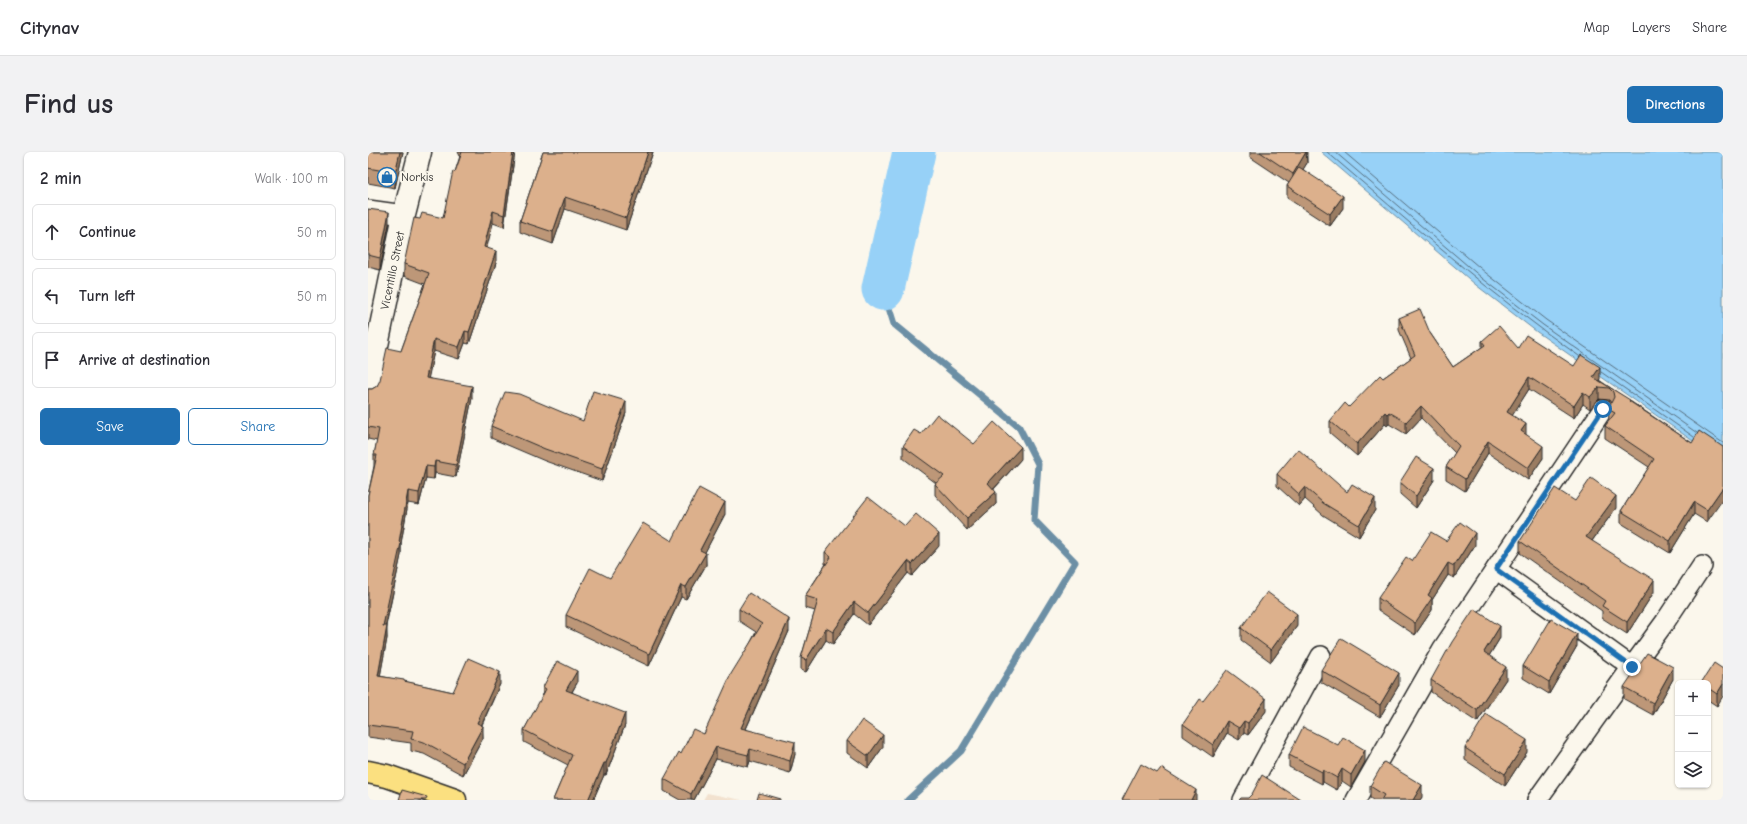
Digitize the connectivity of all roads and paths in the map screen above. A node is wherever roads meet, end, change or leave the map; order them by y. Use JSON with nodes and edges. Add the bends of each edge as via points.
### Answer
{"nodes":[{"id":1,"x":420,"y":152,"type":"edge"},
{"id":2,"x":368,"y":210,"type":"edge"},
{"id":3,"x":404,"y":215,"type":"junction"},
{"id":4,"x":368,"y":390,"type":"edge"},
{"id":5,"x":1603,"y":409,"type":"dead end"},
{"id":6,"x":1702,"y":566,"type":"dead end"},
{"id":7,"x":1496,"y":569,"type":"junction"},
{"id":8,"x":1321,"y":656,"type":"dead end"},
{"id":9,"x":1632,"y":667,"type":"junction"},
{"id":10,"x":368,"y":772,"type":"edge"},
{"id":11,"x":455,"y":800,"type":"edge"},
{"id":12,"x":1243,"y":800,"type":"edge"},
{"id":13,"x":1356,"y":800,"type":"edge"},
{"id":14,"x":1537,"y":800,"type":"edge"}],
"edges":[{"from":1,"to":3,"type":"street","name":"Vicentillo Street"},
{"from":2,"to":3,"type":"street"},
{"from":3,"to":4,"type":"street","name":"Vicentillo Street"},
{"from":5,"to":7,"type":"street"},
{"from":6,"to":9,"type":"street"},
{"from":7,"to":9,"type":"street"},
{"from":7,"to":13,"type":"street","via":[[1443,648]]},
{"from":8,"to":12,"type":"street"},
{"from":9,"to":14,"type":"street"},
{"from":10,"to":11,"type":"main road"}]}
